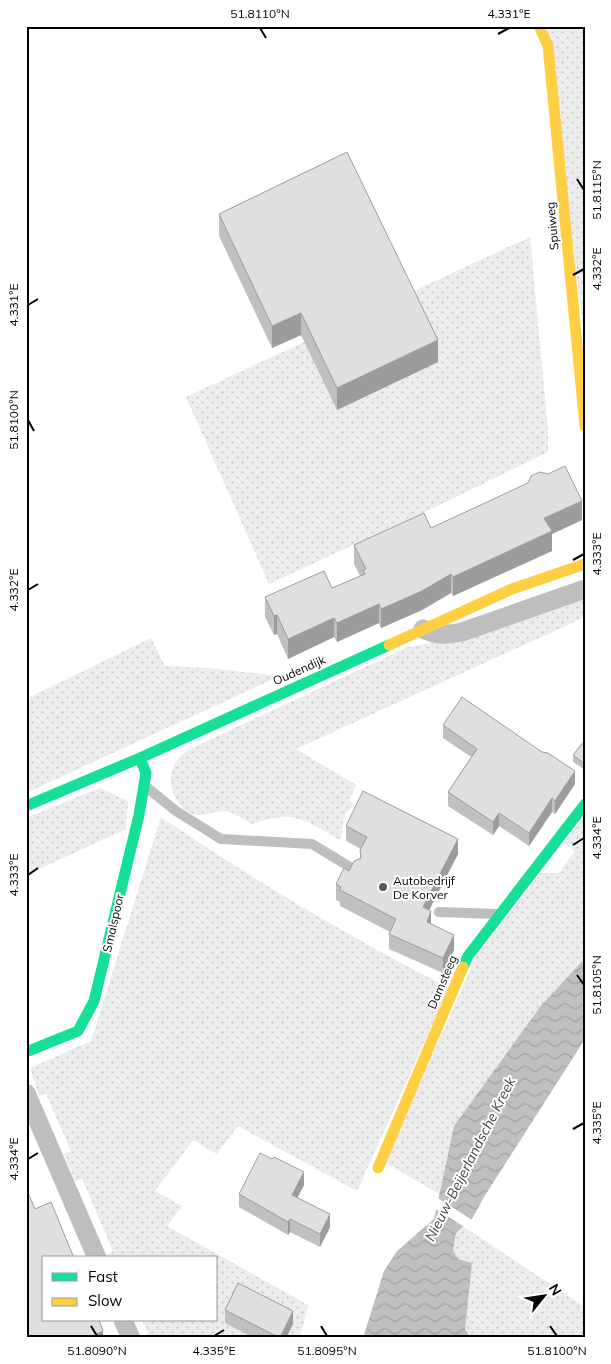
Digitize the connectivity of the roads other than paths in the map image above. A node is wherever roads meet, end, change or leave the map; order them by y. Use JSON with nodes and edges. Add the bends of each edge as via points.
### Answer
{"nodes":[{"id":1,"x":539,"y":26,"type":"edge"},
{"id":2,"x":585,"y":426,"type":"edge"},
{"id":3,"x":585,"y":564,"type":"edge"},
{"id":4,"x":585,"y":589,"type":"edge"},
{"id":5,"x":423,"y":629,"type":"junction"},
{"id":6,"x":140,"y":758,"type":"junction"},
{"id":7,"x":144,"y":785,"type":"junction"},
{"id":8,"x":585,"y":804,"type":"edge"},
{"id":9,"x":26,"y":806,"type":"edge"},
{"id":10,"x":354,"y":870,"type":"edge"},
{"id":11,"x":440,"y":912,"type":"dead end"},
{"id":12,"x":501,"y":914,"type":"junction"},
{"id":13,"x":26,"y":1052,"type":"edge"},
{"id":14,"x":26,"y":1093,"type":"edge"},
{"id":15,"x":378,"y":1168,"type":"dead end"},
{"id":16,"x":96,"y":1256,"type":"edge"},
{"id":17,"x":124,"y":1322,"type":"edge"},
{"id":18,"x":130,"y":1338,"type":"edge"}],
"edges":[{"from":1,"to":2,"type":"street","name":"Spuiweg","via":[[548,46]]},
{"from":3,"to":5,"type":"street","name":"Oudendijk","via":[[512,589]]},
{"from":4,"to":5,"type":"street","via":[[462,632],[434,634]]},
{"from":5,"to":6,"type":"street","name":"Oudendijk"},
{"from":6,"to":7,"type":"street","name":"Smalspoor","via":[[146,773]]},
{"from":6,"to":9,"type":"street","name":"Oudendijk"},
{"from":7,"to":10,"type":"lane","via":[[176,811],[221,839],[312,844]]},
{"from":7,"to":13,"type":"street","name":"Smalspoor","via":[[94,1001],[78,1032]]},
{"from":8,"to":12,"type":"street","name":"Damsteeg"},
{"from":11,"to":12,"type":"lane"},
{"from":12,"to":15,"type":"street","name":"Damsteeg","via":[[468,956]]},
{"from":14,"to":16,"type":"street"},
{"from":17,"to":18,"type":"street"}]}
